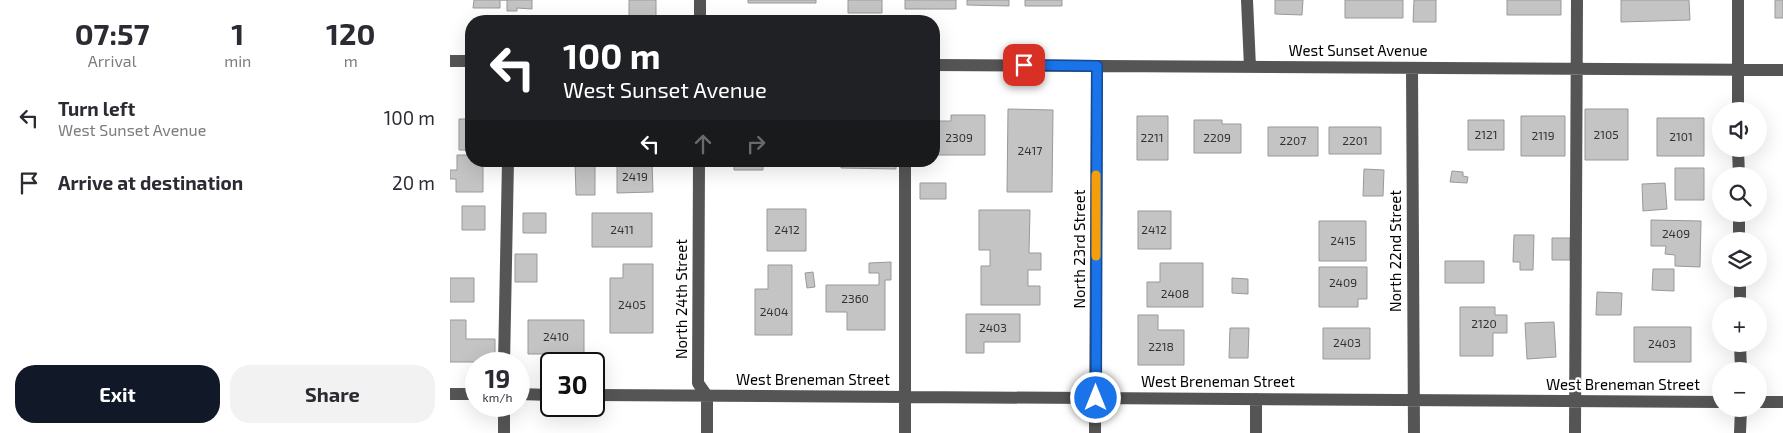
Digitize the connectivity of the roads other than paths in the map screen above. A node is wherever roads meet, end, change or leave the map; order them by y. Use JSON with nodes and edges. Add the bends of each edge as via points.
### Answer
{"nodes":[{"id":1,"x":700,"y":0,"type":"edge"},
{"id":2,"x":1247,"y":0,"type":"edge"},
{"id":3,"x":1577,"y":0,"type":"edge"},
{"id":4,"x":1738,"y":0,"type":"edge"},
{"id":5,"x":700,"y":15,"type":"edge"},
{"id":6,"x":450,"y":61,"type":"edge"},
{"id":7,"x":465,"y":62,"type":"edge"},
{"id":8,"x":940,"y":65,"type":"edge"},
{"id":9,"x":1097,"y":66,"type":"junction"},
{"id":10,"x":1250,"y":67,"type":"junction"},
{"id":11,"x":1412,"y":68,"type":"junction"},
{"id":12,"x":1576,"y":69,"type":"junction"},
{"id":13,"x":1737,"y":70,"type":"junction"},
{"id":14,"x":1783,"y":70,"type":"edge"},
{"id":15,"x":1738,"y":102,"type":"edge"},
{"id":16,"x":508,"y":167,"type":"edge"},
{"id":17,"x":699,"y":167,"type":"edge"},
{"id":18,"x":905,"y":167,"type":"edge"},
{"id":19,"x":504,"y":352,"type":"edge"},
{"id":20,"x":450,"y":394,"type":"edge"},
{"id":21,"x":465,"y":394,"type":"edge"},
{"id":22,"x":605,"y":395,"type":"edge"},
{"id":23,"x":707,"y":396,"type":"junction"},
{"id":24,"x":905,"y":397,"type":"junction"},
{"id":25,"x":1096,"y":398,"type":"junction"},
{"id":26,"x":1256,"y":399,"type":"junction"},
{"id":27,"x":1414,"y":400,"type":"junction"},
{"id":28,"x":1575,"y":401,"type":"junction"},
{"id":29,"x":1712,"y":402,"type":"edge"},
{"id":30,"x":1767,"y":402,"type":"edge"},
{"id":31,"x":1783,"y":402,"type":"edge"},
{"id":32,"x":504,"y":417,"type":"edge"},
{"id":33,"x":1741,"y":417,"type":"edge"},
{"id":34,"x":504,"y":433,"type":"edge"},
{"id":35,"x":707,"y":433,"type":"edge"},
{"id":36,"x":905,"y":433,"type":"edge"},
{"id":37,"x":1095,"y":433,"type":"edge"},
{"id":38,"x":1256,"y":433,"type":"edge"},
{"id":39,"x":1414,"y":433,"type":"edge"},
{"id":40,"x":1575,"y":433,"type":"edge"},
{"id":41,"x":1740,"y":433,"type":"edge"}],
"edges":[{"from":1,"to":5,"type":"street"},
{"from":2,"to":10,"type":"street"},
{"from":3,"to":12,"type":"street"},
{"from":4,"to":13,"type":"street"},
{"from":6,"to":7,"type":"street"},
{"from":8,"to":9,"type":"street","name":"West Sunset Avenue"},
{"from":9,"to":10,"type":"street","name":"West Sunset Avenue"},
{"from":9,"to":25,"type":"street","name":"North 23rd Street"},
{"from":10,"to":11,"type":"street","name":"West Sunset Avenue"},
{"from":11,"to":12,"type":"street","name":"West Sunset Avenue"},
{"from":11,"to":27,"type":"street","name":"North 22nd Street"},
{"from":12,"to":13,"type":"street","name":"West Sunset Avenue"},
{"from":12,"to":28,"type":"street"},
{"from":13,"to":14,"type":"street","name":"West Sunset Avenue"},
{"from":13,"to":15,"type":"street"},
{"from":16,"to":19,"type":"street"},
{"from":17,"to":23,"type":"street","name":"North 24th Street","via":[[698,383]]},
{"from":18,"to":24,"type":"street"},
{"from":20,"to":21,"type":"street"},
{"from":22,"to":23,"type":"street","name":"West Breneman Street"},
{"from":23,"to":24,"type":"street","name":"West Breneman Street"},
{"from":23,"to":35,"type":"street","name":"North 24th Street"},
{"from":24,"to":25,"type":"street","name":"West Breneman Street"},
{"from":24,"to":36,"type":"street"},
{"from":25,"to":26,"type":"street","name":"West Breneman Street"},
{"from":25,"to":37,"type":"street","name":"North 23rd Street"},
{"from":26,"to":27,"type":"street","name":"West Breneman Street"},
{"from":26,"to":38,"type":"street"},
{"from":27,"to":28,"type":"street","name":"West Breneman Street"},
{"from":27,"to":39,"type":"street","name":"North 22nd Street"},
{"from":28,"to":29,"type":"street","name":"West Breneman Street"},
{"from":28,"to":40,"type":"street"},
{"from":30,"to":31,"type":"street"},
{"from":32,"to":34,"type":"street"},
{"from":33,"to":41,"type":"street"}]}
